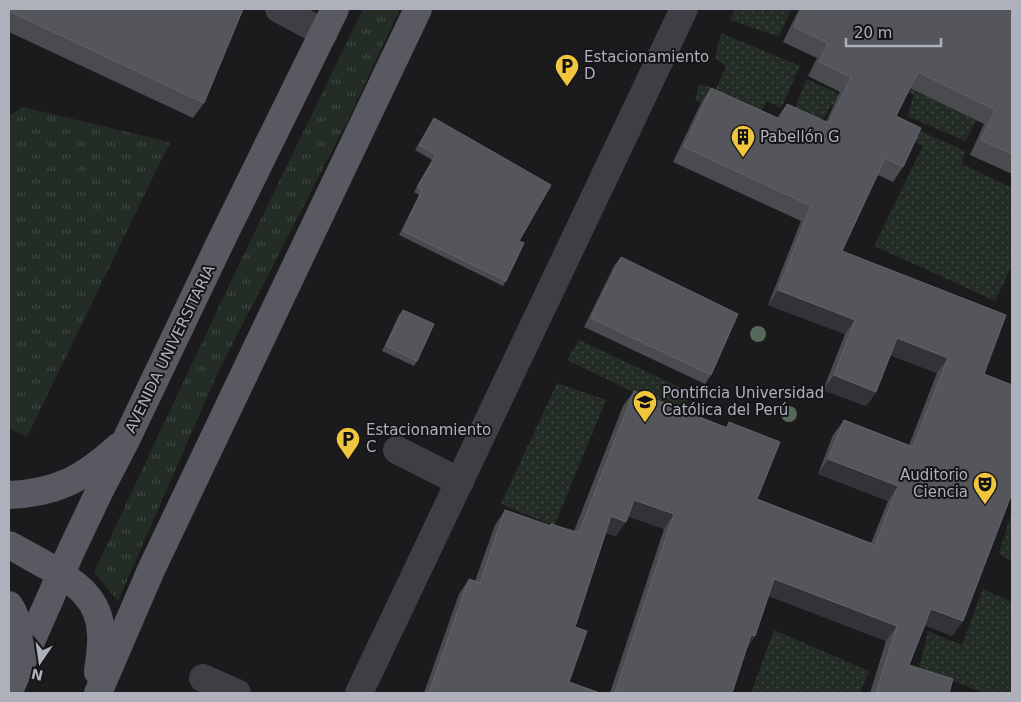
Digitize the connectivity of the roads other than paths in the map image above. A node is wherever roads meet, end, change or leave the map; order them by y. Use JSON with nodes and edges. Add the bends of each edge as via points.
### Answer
{"nodes":[{"id":1,"x":279,"y":9,"type":"edge"},
{"id":2,"x":418,"y":9,"type":"edge"},
{"id":3,"x":684,"y":9,"type":"edge"},
{"id":4,"x":329,"y":21,"type":"edge"},
{"id":5,"x":126,"y":440,"type":"junction"},
{"id":6,"x":397,"y":450,"type":"dead end"},
{"id":7,"x":460,"y":482,"type":"junction"},
{"id":8,"x":9,"y":495,"type":"edge"},
{"id":9,"x":9,"y":544,"type":"edge"},
{"id":10,"x":60,"y":574,"type":"junction"},
{"id":11,"x":9,"y":605,"type":"edge"},
{"id":12,"x":204,"y":678,"type":"dead end"},
{"id":13,"x":9,"y":691,"type":"edge"},
{"id":14,"x":93,"y":693,"type":"edge"},
{"id":15,"x":98,"y":693,"type":"edge"},
{"id":16,"x":237,"y":693,"type":"edge"},
{"id":17,"x":360,"y":693,"type":"edge"}],
"edges":[{"from":1,"to":4,"type":"street"},
{"from":2,"to":15,"type":"main road","via":[[151,570]]},
{"from":3,"to":7,"type":"street"},
{"from":4,"to":5,"type":"main road","name":"AVENIDA UNIVERSITARIA"},
{"from":5,"to":8,"type":"main road","via":[[84,474],[65,484],[42,492]]},
{"from":5,"to":10,"type":"main road","name":"AVENIDA UNIVERSITARIA"},
{"from":6,"to":7,"type":"street"},
{"from":7,"to":17,"type":"street"},
{"from":9,"to":10,"type":"main road"},
{"from":10,"to":13,"type":"main road","name":"AVENIDA UNIVERSITARIA"},
{"from":10,"to":14,"type":"main road","via":[[88,596],[98,614],[101,644]]},
{"from":11,"to":13,"type":"main road","via":[[18,625],[17,653]]},
{"from":12,"to":16,"type":"street"}]}
